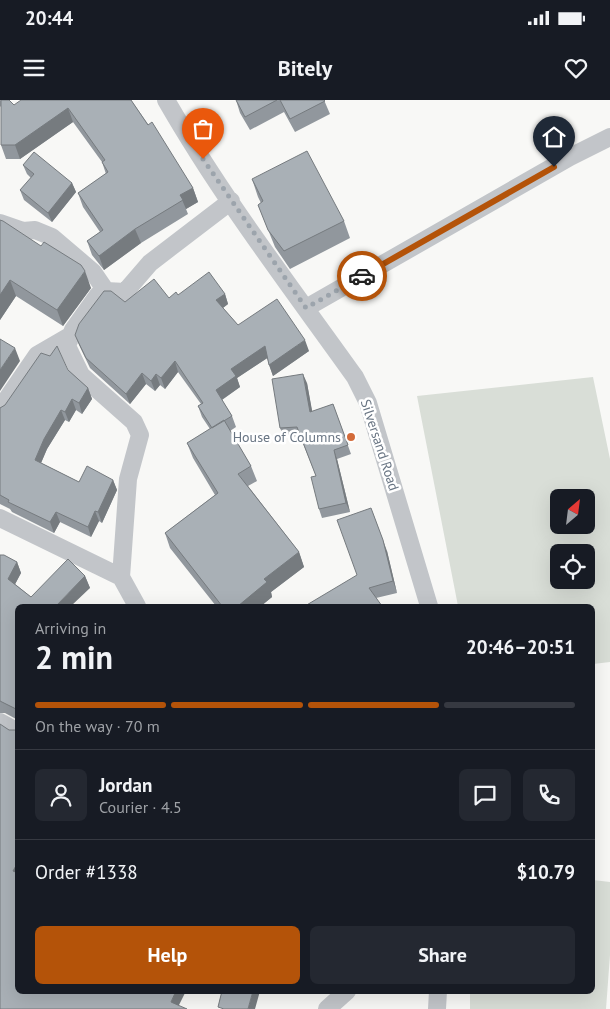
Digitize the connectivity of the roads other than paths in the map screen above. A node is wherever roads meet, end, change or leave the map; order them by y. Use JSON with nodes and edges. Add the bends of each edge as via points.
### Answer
{"nodes":[{"id":1,"x":166,"y":100,"type":"edge"},
{"id":2,"x":610,"y":137,"type":"edge"},
{"id":3,"x":231,"y":201,"type":"junction"},
{"id":4,"x":0,"y":223,"type":"edge"},
{"id":5,"x":106,"y":291,"type":"junction"},
{"id":6,"x":306,"y":308,"type":"junction"},
{"id":7,"x":68,"y":337,"type":"junction"},
{"id":8,"x":0,"y":409,"type":"edge"},
{"id":9,"x":0,"y":518,"type":"edge"},
{"id":10,"x":121,"y":577,"type":"junction"},
{"id":11,"x":136,"y":604,"type":"edge"},
{"id":12,"x":428,"y":604,"type":"edge"},
{"id":13,"x":0,"y":722,"type":"edge"},
{"id":14,"x":15,"y":730,"type":"edge"},
{"id":15,"x":344,"y":994,"type":"edge"},
{"id":16,"x":438,"y":994,"type":"edge"},
{"id":17,"x":327,"y":1009,"type":"edge"},
{"id":18,"x":438,"y":1009,"type":"edge"}],
"edges":[{"from":1,"to":3,"type":"street","name":"Silversand Road"},
{"from":2,"to":6,"type":"street"},
{"from":3,"to":5,"type":"street","via":[[150,263],[125,292]]},
{"from":3,"to":6,"type":"street","name":"Silversand Road"},
{"from":4,"to":5,"type":"street","via":[[52,237],[93,272]]},
{"from":5,"to":7,"type":"street","via":[[92,302]]},
{"from":6,"to":12,"type":"street","name":"Silversand Road","via":[[368,403]]},
{"from":7,"to":8,"type":"street","via":[[37,355]]},
{"from":7,"to":10,"type":"street","via":[[67,346],[81,375],[134,422],[140,435],[128,479]]},
{"from":9,"to":10,"type":"street"},
{"from":10,"to":11,"type":"street"},
{"from":13,"to":14,"type":"street"},
{"from":15,"to":17,"type":"street"},
{"from":16,"to":18,"type":"street"}]}
